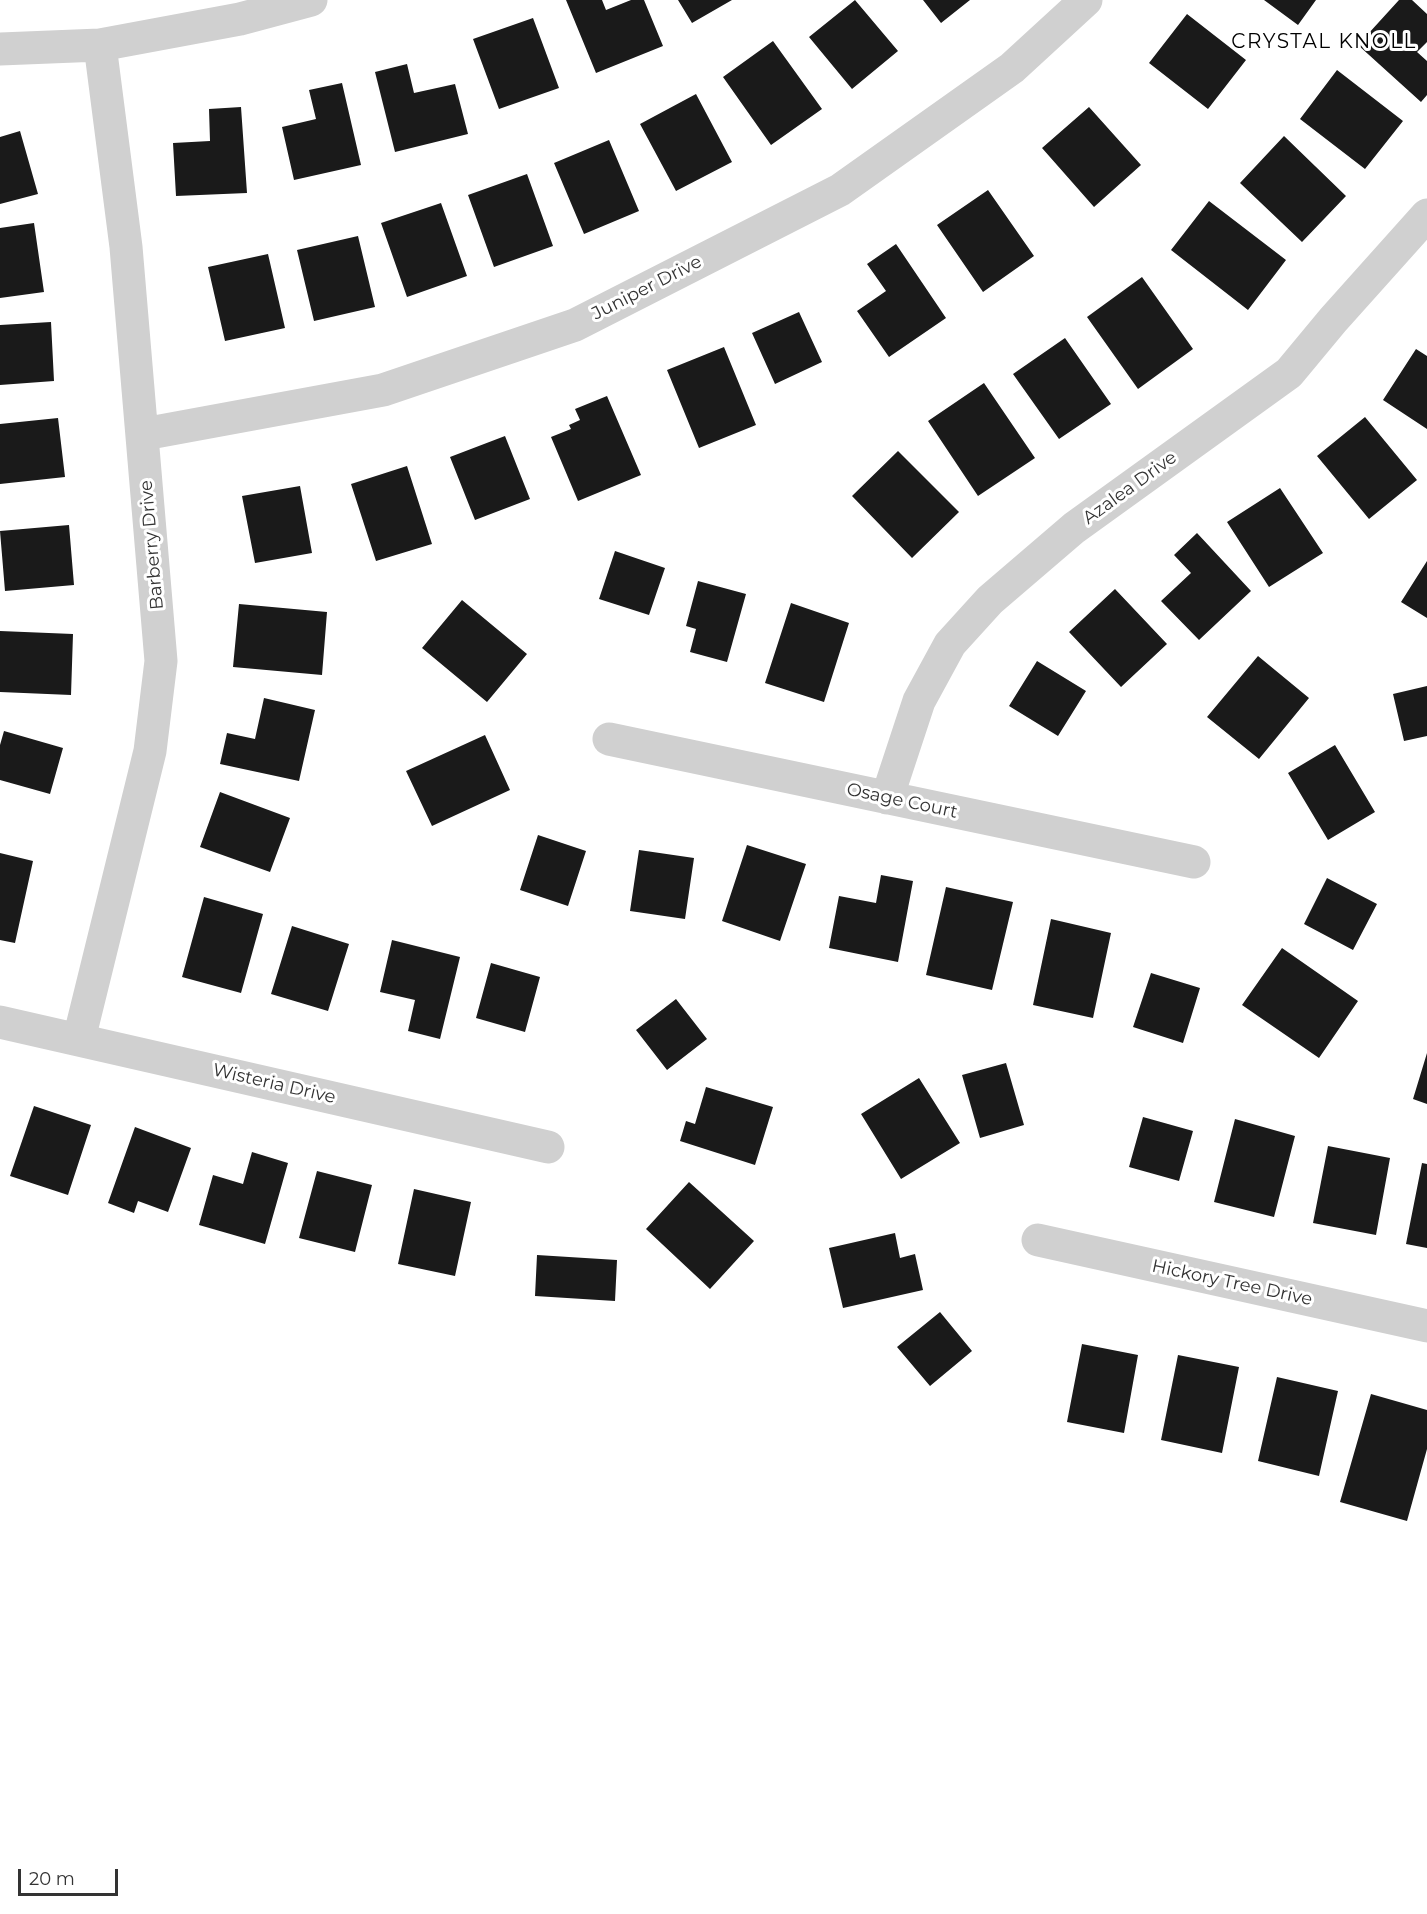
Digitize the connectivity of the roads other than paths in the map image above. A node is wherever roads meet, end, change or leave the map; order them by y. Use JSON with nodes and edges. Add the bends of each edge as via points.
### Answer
{"nodes":[{"id":1,"x":311,"y":0,"type":"edge"},
{"id":2,"x":1086,"y":0,"type":"edge"},
{"id":3,"x":100,"y":45,"type":"junction"},
{"id":4,"x":0,"y":49,"type":"edge"},
{"id":5,"x":1427,"y":216,"type":"edge"},
{"id":6,"x":144,"y":434,"type":"junction"},
{"id":7,"x":609,"y":739,"type":"dead end"},
{"id":8,"x":887,"y":798,"type":"junction"},
{"id":9,"x":1194,"y":862,"type":"dead end"},
{"id":10,"x":0,"y":1022,"type":"edge"},
{"id":11,"x":79,"y":1039,"type":"junction"},
{"id":12,"x":548,"y":1147,"type":"dead end"},
{"id":13,"x":1038,"y":1240,"type":"dead end"},
{"id":14,"x":1427,"y":1326,"type":"edge"}],
"edges":[{"from":1,"to":3,"type":"street","via":[[240,19]]},
{"from":2,"to":6,"type":"street","name":"Juniper Drive","via":[[1012,68],[840,190],[575,325],[383,390]]},
{"from":3,"to":4,"type":"street"},
{"from":3,"to":6,"type":"street","name":"Barberry Drive","via":[[126,247]]},
{"from":5,"to":8,"type":"street","name":"Azalea Drive","via":[[1289,373],[1074,528],[990,600],[950,644],[919,701]]},
{"from":6,"to":11,"type":"street","name":"Barberry Drive","via":[[161,661],[150,751]]},
{"from":7,"to":8,"type":"street","name":"Osage Court"},
{"from":8,"to":9,"type":"street","name":"Osage Court"},
{"from":10,"to":11,"type":"street","name":"Wisteria Drive"},
{"from":11,"to":12,"type":"street","name":"Wisteria Drive"},
{"from":13,"to":14,"type":"street","name":"Hickory Tree Drive"}]}
